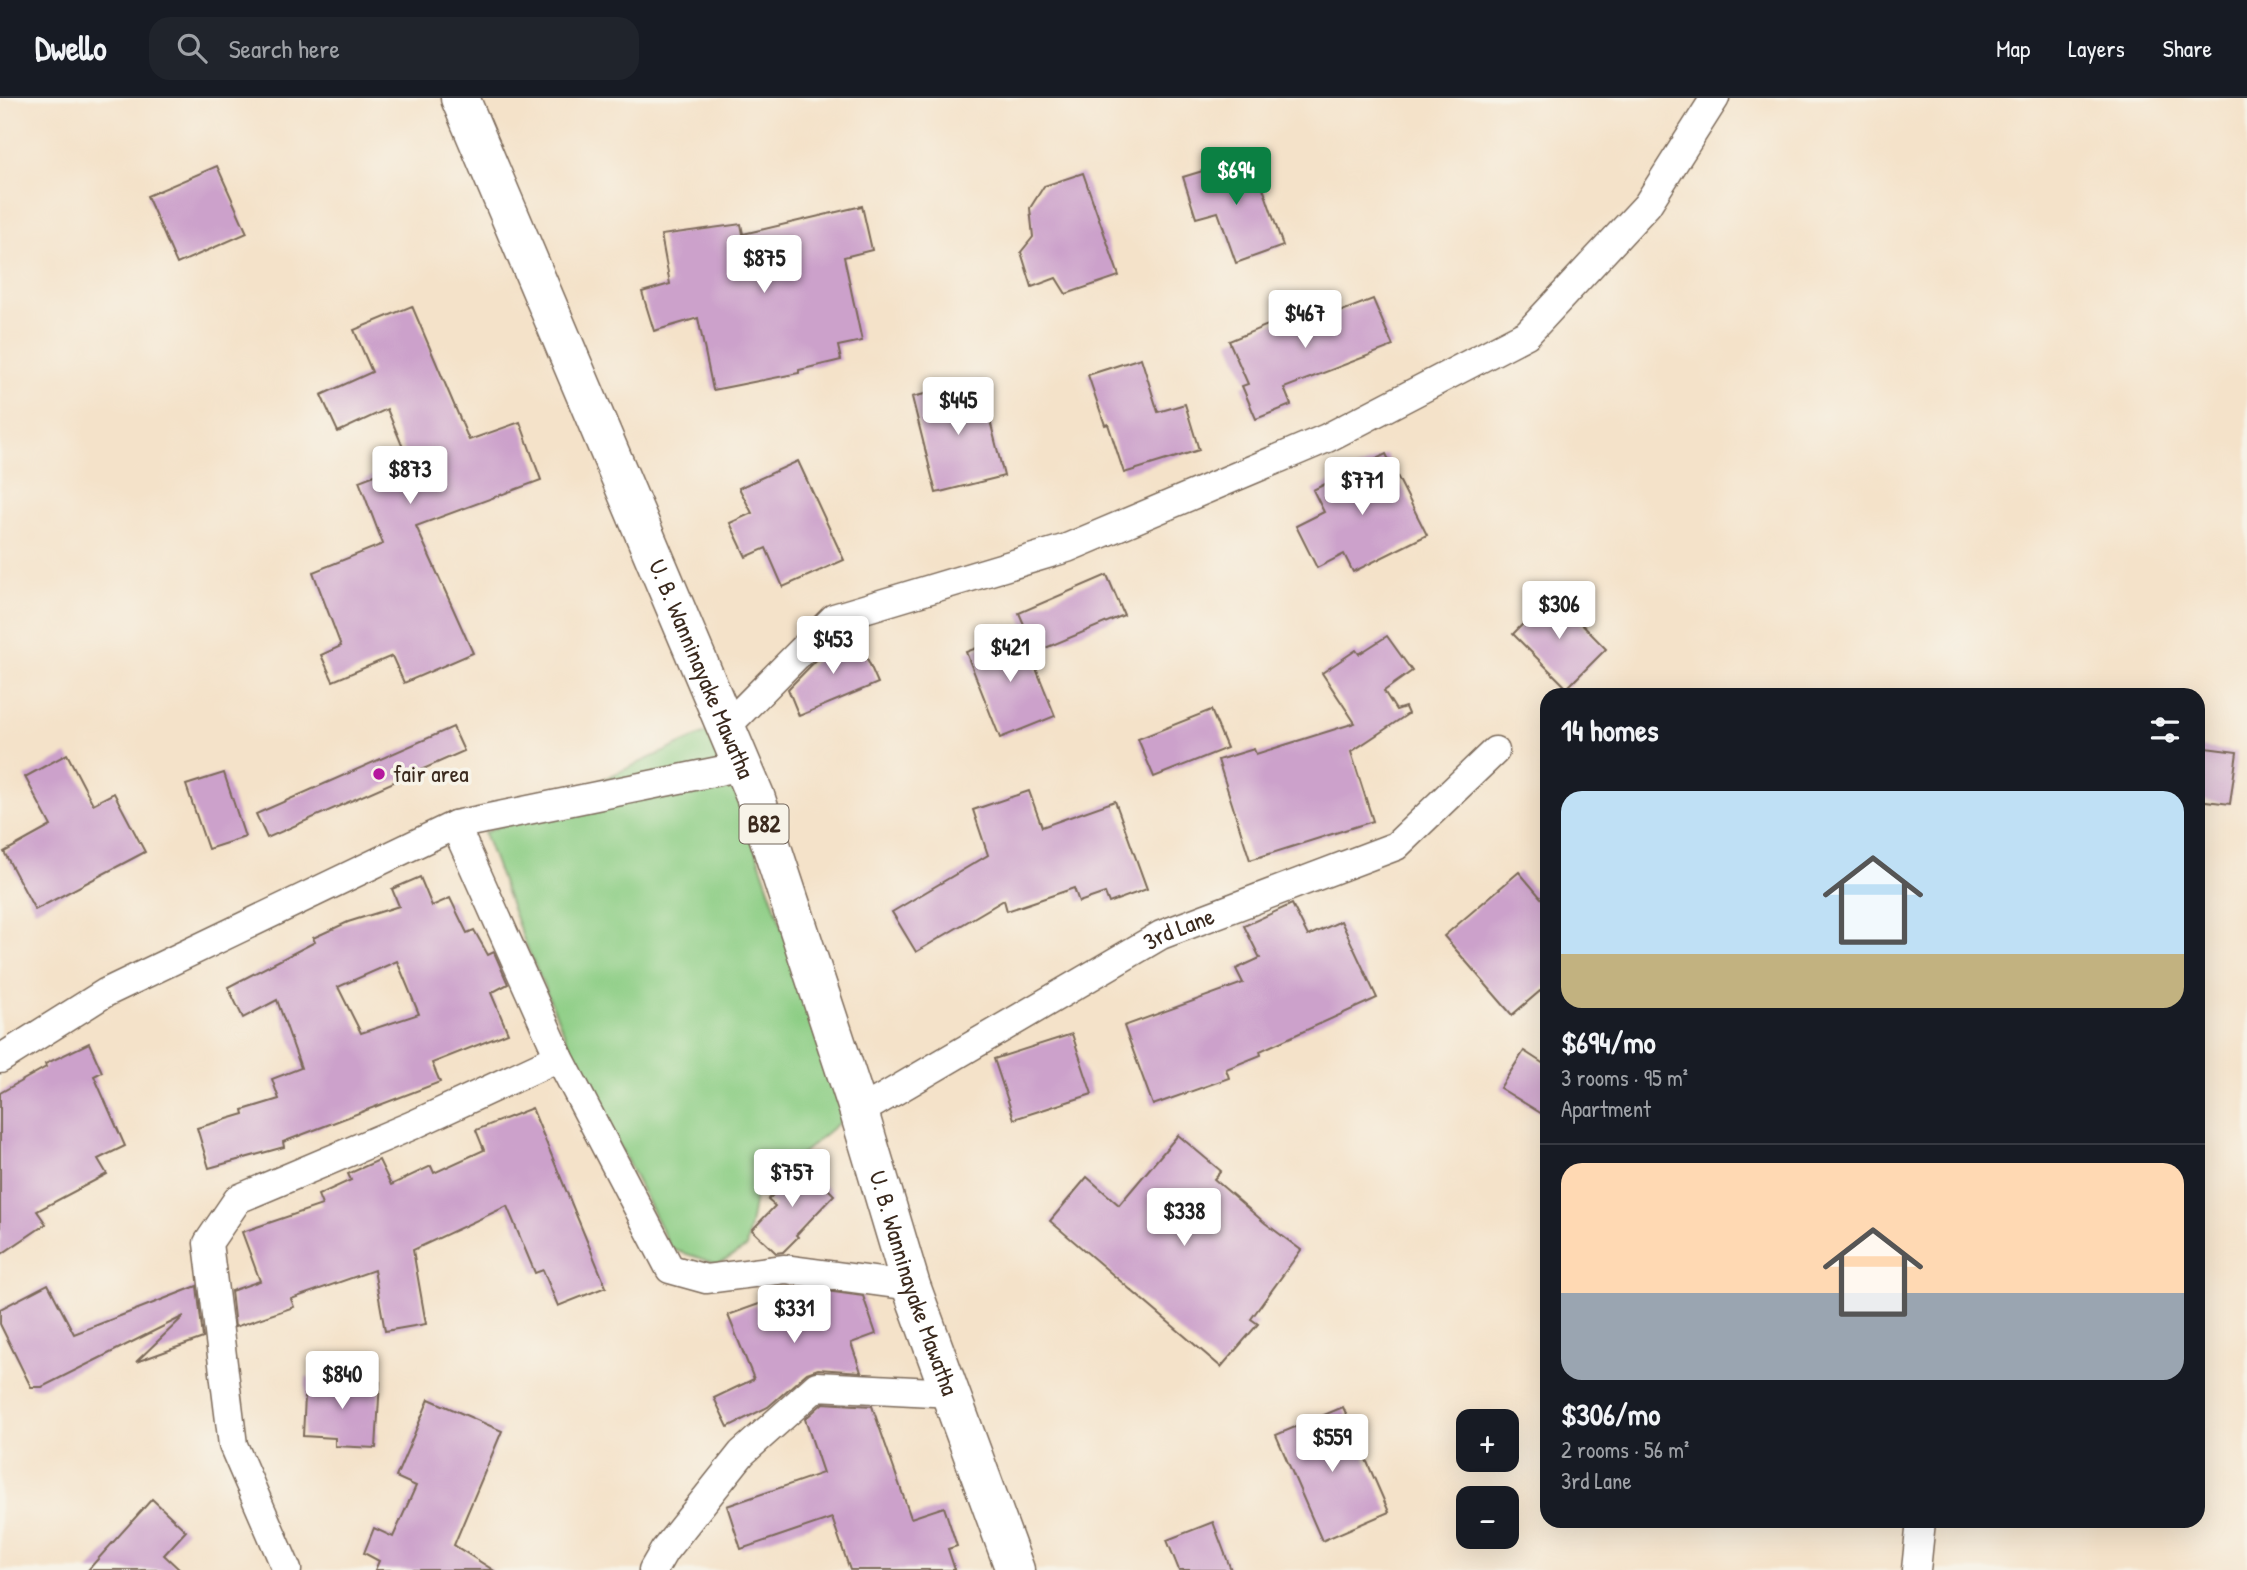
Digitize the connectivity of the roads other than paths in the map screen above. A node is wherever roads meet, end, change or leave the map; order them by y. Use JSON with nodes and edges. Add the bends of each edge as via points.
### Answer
{"nodes":[{"id":1,"x":460,"y":98,"type":"edge"},
{"id":2,"x":1715,"y":98,"type":"edge"},
{"id":3,"x":726,"y":727,"type":"junction"},
{"id":4,"x":1495,"y":751,"type":"dead end"},
{"id":5,"x":743,"y":766,"type":"junction"},
{"id":6,"x":455,"y":825,"type":"junction"},
{"id":7,"x":559,"y":1057,"type":"junction"},
{"id":8,"x":0,"y":1059,"type":"edge"},
{"id":9,"x":859,"y":1112,"type":"junction"},
{"id":10,"x":911,"y":1286,"type":"junction"},
{"id":11,"x":952,"y":1393,"type":"junction"},
{"id":12,"x":1920,"y":1528,"type":"edge"},
{"id":13,"x":287,"y":1570,"type":"edge"},
{"id":14,"x":653,"y":1570,"type":"edge"},
{"id":15,"x":1014,"y":1570,"type":"edge"},
{"id":16,"x":1916,"y":1570,"type":"edge"}],
"edges":[{"from":1,"to":3,"type":"main road","name":"U. B. Wanninayake Mawatha","number":"B82"},
{"from":2,"to":3,"type":"street","via":[[1647,205],[1527,334],[1327,438],[1067,548],[834,618]]},
{"from":3,"to":5,"type":"main road","name":"U. B. Wanninayake Mawatha","number":"B82"},
{"from":4,"to":9,"type":"street","name":"3rd Lane","via":[[1396,846],[1161,935]]},
{"from":5,"to":6,"type":"street"},
{"from":5,"to":9,"type":"main road","name":"U. B. Wanninayake Mawatha","number":"B82"},
{"from":6,"to":7,"type":"street"},
{"from":6,"to":8,"type":"street","via":[[105,993]]},
{"from":7,"to":10,"type":"street","via":[[670,1269],[706,1279],[785,1269]]},
{"from":7,"to":13,"type":"street","via":[[238,1199],[208,1243],[233,1445]]},
{"from":9,"to":10,"type":"main road","name":"U. B. Wanninayake Mawatha","number":"B82"},
{"from":10,"to":11,"type":"main road","name":"U. B. Wanninayake Mawatha","number":"B82"},
{"from":11,"to":14,"type":"street","via":[[817,1385],[743,1453]]},
{"from":11,"to":15,"type":"main road","name":"U. B. Wanninayake Mawatha","number":"B82"},
{"from":12,"to":16,"type":"street"}]}
